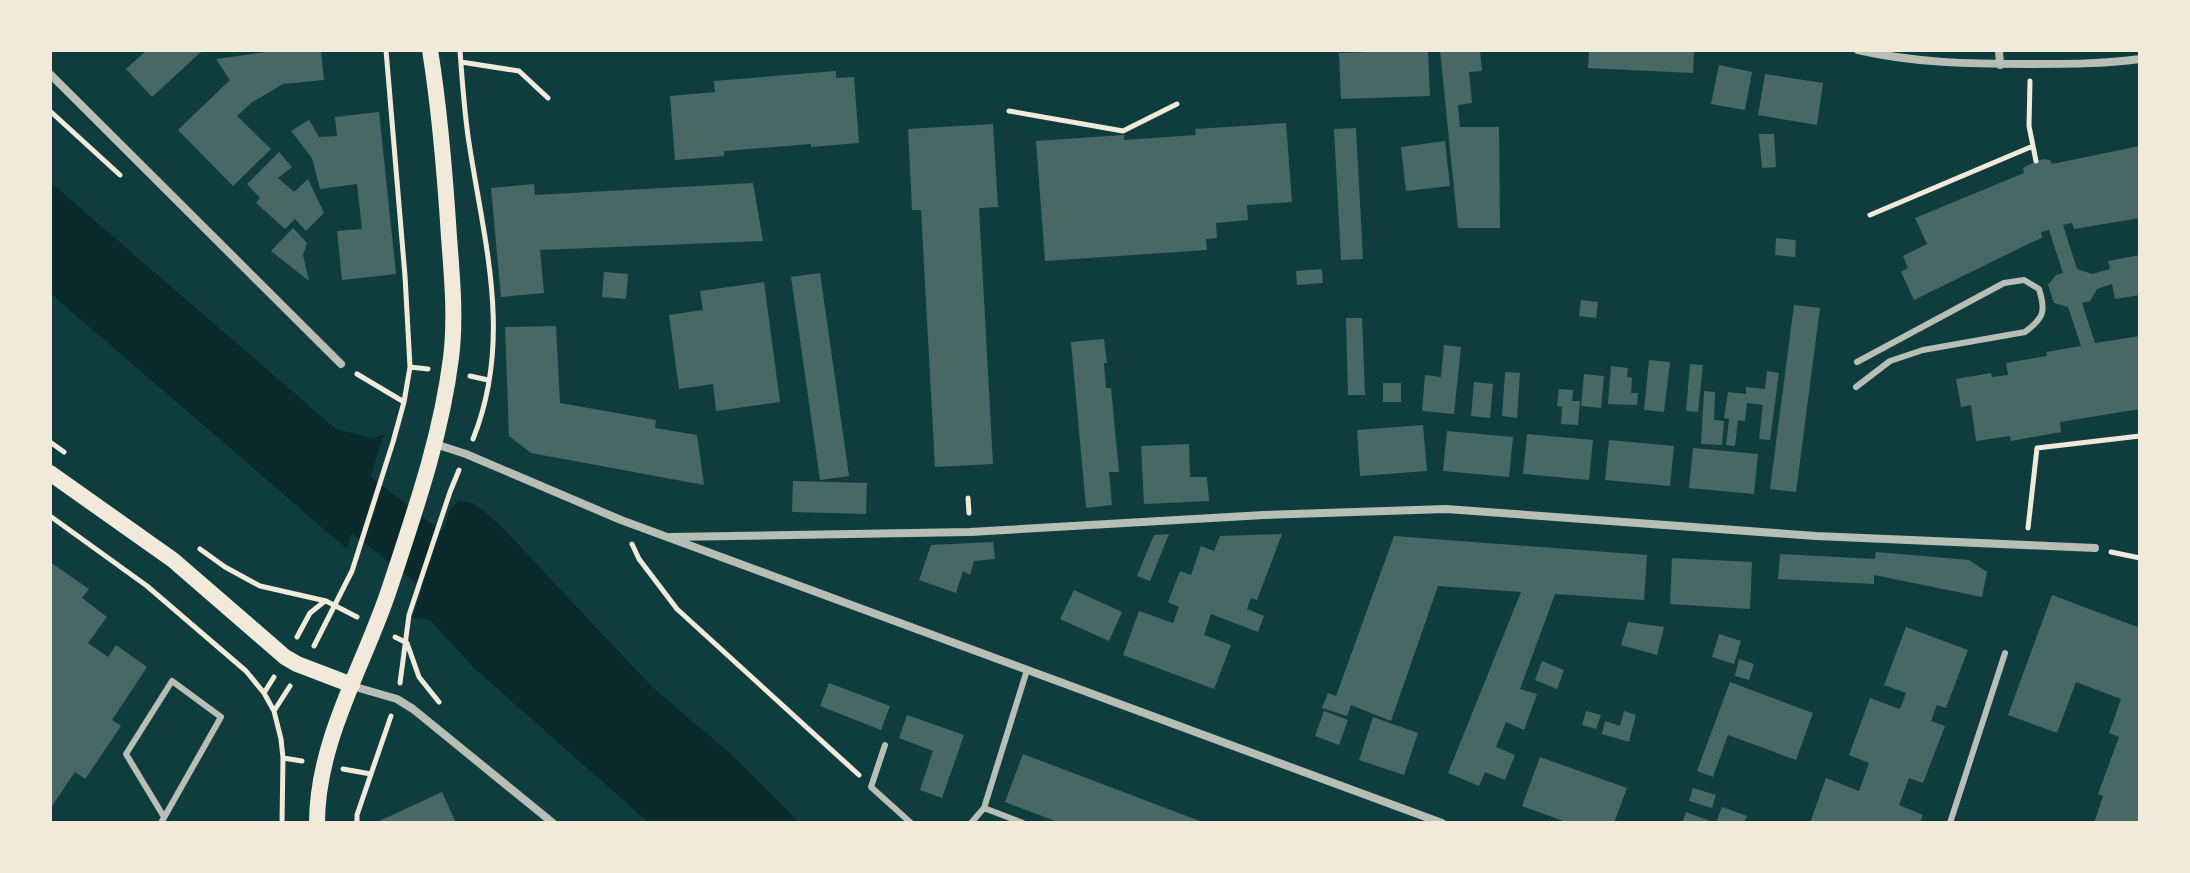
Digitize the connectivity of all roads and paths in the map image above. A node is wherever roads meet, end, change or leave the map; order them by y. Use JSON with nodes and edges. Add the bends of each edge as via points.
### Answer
{"nodes":[{"id":1,"x":386,"y":50,"type":"edge"},
{"id":2,"x":430,"y":50,"type":"edge"},
{"id":3,"x":460,"y":50,"type":"edge"},
{"id":4,"x":1858,"y":50,"type":"edge"},
{"id":5,"x":1999,"y":50,"type":"edge"},
{"id":6,"x":2140,"y":59,"type":"edge"},
{"id":7,"x":461,"y":62,"type":"junction"},
{"id":8,"x":2030,"y":64,"type":"junction"},
{"id":9,"x":2000,"y":65,"type":"junction"},
{"id":10,"x":50,"y":74,"type":"edge"},
{"id":11,"x":548,"y":98,"type":"dead end"},
{"id":12,"x":1177,"y":104,"type":"dead end"},
{"id":13,"x":1009,"y":111,"type":"dead end"},
{"id":14,"x":2033,"y":146,"type":"junction"},
{"id":15,"x":2036,"y":161,"type":"dead end"},
{"id":16,"x":1870,"y":215,"type":"dead end"},
{"id":17,"x":1857,"y":362,"type":"dead end"},
{"id":18,"x":341,"y":364,"type":"joint"},
{"id":19,"x":488,"y":380,"type":"dead end"},
{"id":20,"x":1856,"y":387,"type":"dead end"},
{"id":21,"x":404,"y":402,"type":"junction"},
{"id":22,"x":2140,"y":436,"type":"edge"},
{"id":23,"x":50,"y":442,"type":"edge"},
{"id":24,"x":435,"y":444,"type":"junction"},
{"id":25,"x":75,"y":460,"type":"dead end"},
{"id":26,"x":50,"y":473,"type":"edge"},
{"id":27,"x":450,"y":492,"type":"dead end"},
{"id":28,"x":50,"y":516,"type":"edge"},
{"id":29,"x":621,"y":520,"type":"junction"},
{"id":30,"x":670,"y":537,"type":"junction"},
{"id":31,"x":188,"y":540,"type":"dead end"},
{"id":32,"x":2026,"y":545,"type":"junction"},
{"id":33,"x":2095,"y":548,"type":"joint"},
{"id":34,"x":2140,"y":558,"type":"edge"},
{"id":35,"x":333,"y":605,"type":"junction"},
{"id":36,"x":376,"y":627,"type":"junction"},
{"id":37,"x":407,"y":643,"type":"junction"},
{"id":38,"x":2005,"y":653,"type":"dead end"},
{"id":39,"x":1027,"y":670,"type":"junction"},
{"id":40,"x":352,"y":685,"type":"junction"},
{"id":41,"x":397,"y":699,"type":"junction"},
{"id":42,"x":442,"y":705,"type":"dead end"},
{"id":43,"x":885,"y":745,"type":"dead end"},
{"id":44,"x":283,"y":758,"type":"junction"},
{"id":45,"x":325,"y":765,"type":"junction"},
{"id":46,"x":371,"y":774,"type":"junction"},
{"id":47,"x":871,"y":787,"type":"junction"},
{"id":48,"x":984,"y":808,"type":"junction"},
{"id":49,"x":162,"y":820,"type":"edge"},
{"id":50,"x":282,"y":823,"type":"edge"},
{"id":51,"x":317,"y":823,"type":"edge"},
{"id":52,"x":357,"y":823,"type":"edge"},
{"id":53,"x":553,"y":823,"type":"edge"},
{"id":54,"x":911,"y":823,"type":"edge"},
{"id":55,"x":971,"y":823,"type":"edge"},
{"id":56,"x":1023,"y":823,"type":"edge"},
{"id":57,"x":1442,"y":823,"type":"edge"},
{"id":58,"x":1950,"y":823,"type":"edge"}],
"edges":[{"from":1,"to":21,"type":"path","via":[[410,367]]},
{"from":2,"to":24,"type":"main road","via":[[444,152],[453,314]]},
{"from":3,"to":7,"type":"path"},
{"from":4,"to":9,"type":"street"},
{"from":5,"to":9,"type":"street"},
{"from":6,"to":8,"type":"street"},
{"from":7,"to":11,"type":"path","via":[[519,71]]},
{"from":7,"to":19,"type":"path","via":[[490,262],[495,328]]},
{"from":8,"to":9,"type":"street"},
{"from":8,"to":14,"type":"path"},
{"from":10,"to":18,"type":"street"},
{"from":12,"to":13,"type":"path","via":[[1123,131]]},
{"from":14,"to":15,"type":"path"},
{"from":14,"to":16,"type":"path"},
{"from":17,"to":20,"type":"lane","via":[[2004,283],[2024,280],[2039,289],[2042,314],[2025,332],[1923,350],[1890,361]]},
{"from":18,"to":21,"type":"path"},
{"from":21,"to":35,"type":"path","via":[[352,571]]},
{"from":22,"to":32,"type":"path","via":[[2037,448]]},
{"from":23,"to":25,"type":"path"},
{"from":24,"to":29,"type":"street"},
{"from":24,"to":36,"type":"main road"},
{"from":26,"to":40,"type":"main road","via":[[173,560],[285,657]]},
{"from":27,"to":37,"type":"path","via":[[409,615]]},
{"from":28,"to":44,"type":"path","via":[[147,586],[246,671],[274,711]]},
{"from":29,"to":30,"type":"street"},
{"from":29,"to":47,"type":"path","via":[[639,559],[677,609]]},
{"from":30,"to":32,"type":"street","via":[[970,532],[1446,509],[1816,536]]},
{"from":30,"to":39,"type":"street"},
{"from":31,"to":35,"type":"path","via":[[260,586]]},
{"from":32,"to":33,"type":"street"},
{"from":33,"to":34,"type":"path"},
{"from":35,"to":36,"type":"path"},
{"from":36,"to":37,"type":"path"},
{"from":36,"to":40,"type":"main road"},
{"from":37,"to":41,"type":"path"},
{"from":37,"to":42,"type":"path","via":[[419,677]]},
{"from":38,"to":58,"type":"lane"},
{"from":39,"to":48,"type":"lane"},
{"from":39,"to":57,"type":"street"},
{"from":40,"to":41,"type":"street"},
{"from":40,"to":45,"type":"main road"},
{"from":41,"to":46,"type":"path"},
{"from":41,"to":53,"type":"street"},
{"from":43,"to":47,"type":"lane"},
{"from":44,"to":45,"type":"path"},
{"from":44,"to":50,"type":"path"},
{"from":45,"to":46,"type":"path"},
{"from":45,"to":51,"type":"main road"},
{"from":46,"to":52,"type":"path"},
{"from":47,"to":54,"type":"lane"},
{"from":48,"to":55,"type":"lane"},
{"from":48,"to":56,"type":"lane"},
{"from":49,"to":49,"type":"lane","via":[[221,717],[172,681],[126,754]]}]}
